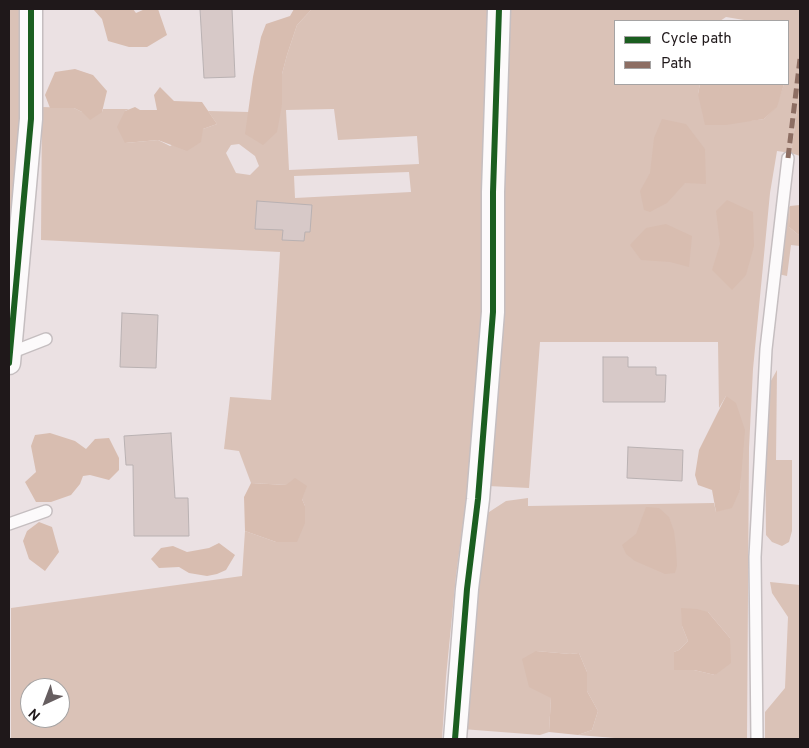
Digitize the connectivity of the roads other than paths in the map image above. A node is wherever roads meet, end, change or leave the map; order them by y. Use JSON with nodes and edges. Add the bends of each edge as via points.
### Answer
{"nodes":[{"id":1,"x":31,"y":9,"type":"edge"},
{"id":2,"x":499,"y":9,"type":"edge"},
{"id":3,"x":788,"y":158,"type":"dead end"},
{"id":4,"x":12,"y":297,"type":"edge"},
{"id":5,"x":46,"y":339,"type":"dead end"},
{"id":6,"x":9,"y":358,"type":"edge"},
{"id":7,"x":46,"y":511,"type":"dead end"},
{"id":8,"x":9,"y":524,"type":"edge"},
{"id":9,"x":455,"y":739,"type":"edge"},
{"id":10,"x":756,"y":739,"type":"edge"}],
"edges":[{"from":1,"to":4,"type":"street","via":[[36,74]]},
{"from":2,"to":9,"type":"street","via":[[493,312]]},
{"from":3,"to":10,"type":"lane","via":[[766,349],[755,557]]},
{"from":4,"to":6,"type":"street"},
{"from":5,"to":6,"type":"lane"},
{"from":7,"to":8,"type":"lane"}]}
